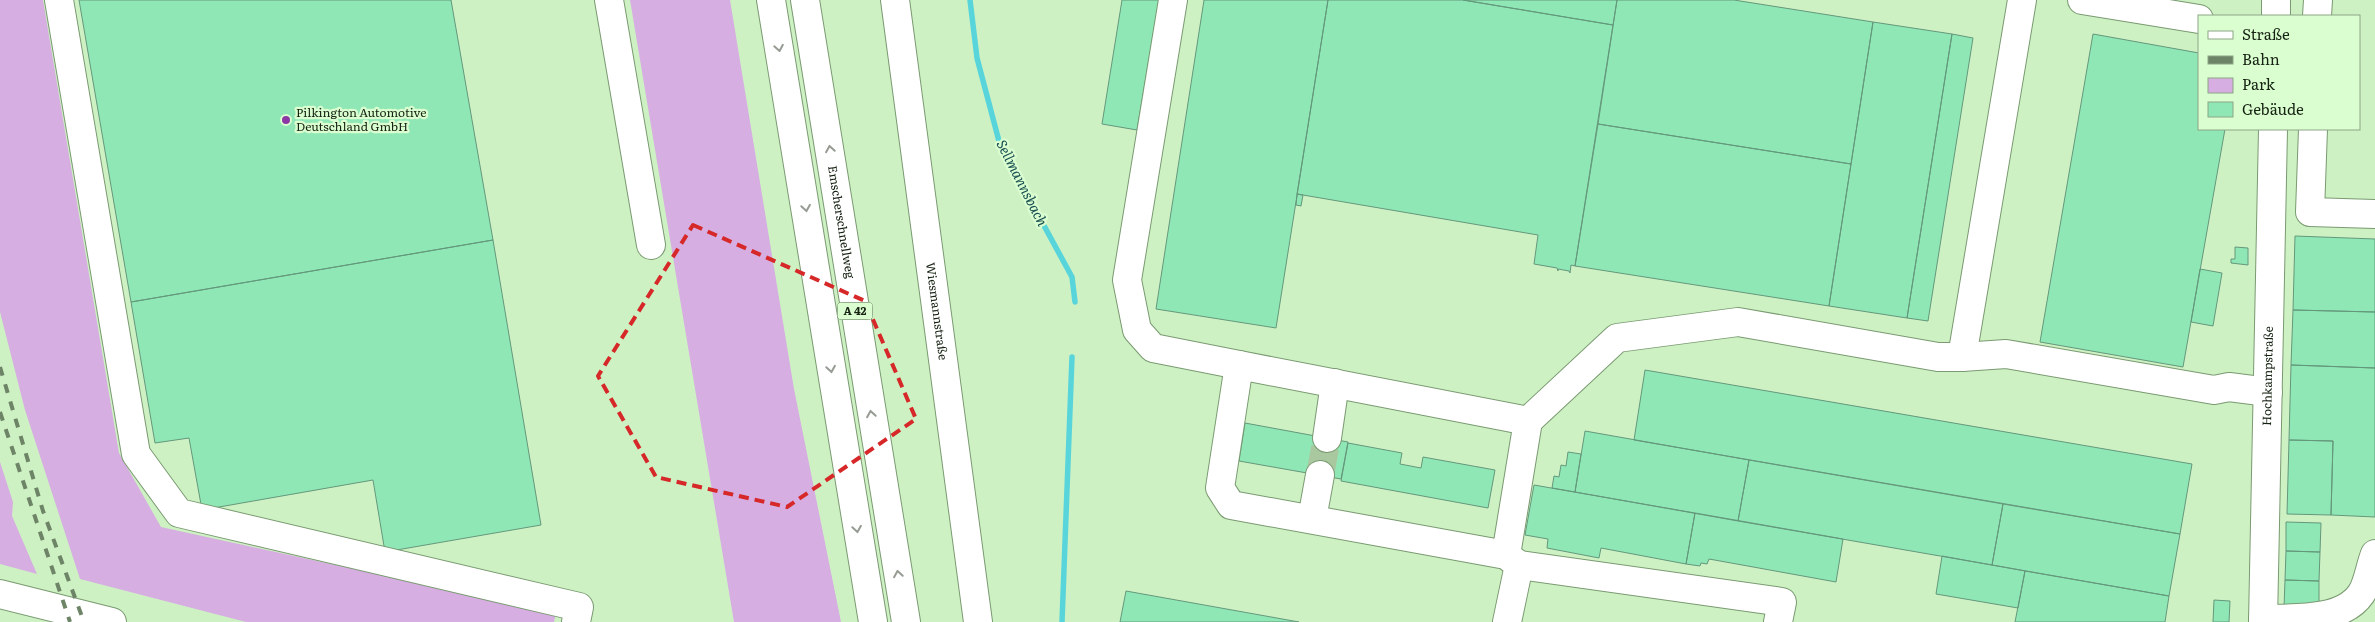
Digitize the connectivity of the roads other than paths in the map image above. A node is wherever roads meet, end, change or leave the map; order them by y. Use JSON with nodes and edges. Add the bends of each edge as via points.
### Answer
{"nodes":[{"id":1,"x":59,"y":0,"type":"edge"},
{"id":2,"x":609,"y":0,"type":"edge"},
{"id":3,"x":771,"y":0,"type":"edge"},
{"id":4,"x":805,"y":0,"type":"edge"},
{"id":5,"x":895,"y":0,"type":"edge"},
{"id":6,"x":1173,"y":0,"type":"edge"},
{"id":7,"x":2022,"y":0,"type":"edge"},
{"id":8,"x":2082,"y":0,"type":"edge"},
{"id":9,"x":2276,"y":0,"type":"edge"},
{"id":10,"x":2318,"y":0,"type":"edge"},
{"id":11,"x":2276,"y":15,"type":"edge"},
{"id":12,"x":2317,"y":15,"type":"edge"},
{"id":13,"x":2198,"y":19,"type":"edge"},
{"id":14,"x":2274,"y":130,"type":"edge"},
{"id":15,"x":2313,"y":130,"type":"edge"},
{"id":16,"x":2375,"y":214,"type":"edge"},
{"id":17,"x":651,"y":245,"type":"dead end"},
{"id":18,"x":1962,"y":357,"type":"junction"},
{"id":19,"x":1239,"y":366,"type":"junction"},
{"id":20,"x":1335,"y":383,"type":"junction"},
{"id":21,"x":2268,"y":392,"type":"junction"},
{"id":22,"x":1528,"y":421,"type":"junction"},
{"id":23,"x":1327,"y":438,"type":"tunnel mouth"},
{"id":24,"x":1320,"y":476,"type":"tunnel mouth"},
{"id":25,"x":1312,"y":519,"type":"junction"},
{"id":26,"x":2375,"y":554,"type":"edge"},
{"id":27,"x":1512,"y":560,"type":"junction"},
{"id":28,"x":0,"y":594,"type":"edge"},
{"id":29,"x":2263,"y":621,"type":"edge"},
{"id":30,"x":112,"y":622,"type":"edge"},
{"id":31,"x":576,"y":622,"type":"edge"},
{"id":32,"x":872,"y":622,"type":"edge"},
{"id":33,"x":906,"y":622,"type":"edge"},
{"id":34,"x":978,"y":622,"type":"edge"},
{"id":35,"x":1508,"y":622,"type":"edge"},
{"id":36,"x":1778,"y":622,"type":"edge"}],
"edges":[{"from":1,"to":31,"type":"main road","via":[[136,454],[179,513],[579,607]]},
{"from":2,"to":17,"type":"main road"},
{"from":3,"to":32,"type":"main road","number":"A 42","one_way":true},
{"from":33,"to":4,"type":"main road","name":"Emscherschnellweg","number":"A 42","one_way":true},
{"from":5,"to":34,"type":"main road","name":"Wiesmannstraße"},
{"from":6,"to":19,"type":"main road","via":[[1127,280],[1136,330],[1153,348]]},
{"from":7,"to":18,"type":"main road"},
{"from":8,"to":13,"type":"main road"},
{"from":9,"to":11,"type":"main road"},
{"from":10,"to":12,"type":"main road"},
{"from":14,"to":21,"type":"main road","name":"Hochkampstraße"},
{"from":15,"to":16,"type":"main road","via":[[2310,212]]},
{"from":18,"to":21,"type":"main road","via":[[2006,354],[2214,390],[2229,386]]},
{"from":18,"to":22,"type":"main road","via":[[1938,357],[1738,322],[1617,338]]},
{"from":19,"to":20,"type":"main road"},
{"from":19,"to":25,"type":"main road","via":[[1220,488],[1231,505]]},
{"from":20,"to":22,"type":"main road"},
{"from":20,"to":23,"type":"main road"},
{"from":21,"to":29,"type":"main road","name":"Hochkampstraße"},
{"from":22,"to":27,"type":"main road"},
{"from":24,"to":25,"type":"main road"},
{"from":25,"to":27,"type":"main road"},
{"from":26,"to":29,"type":"main road","via":[[2362,594],[2340,610],[2324,615]]},
{"from":27,"to":35,"type":"main road"},
{"from":27,"to":36,"type":"main road","via":[[1782,602]]},
{"from":28,"to":30,"type":"main road"}]}
